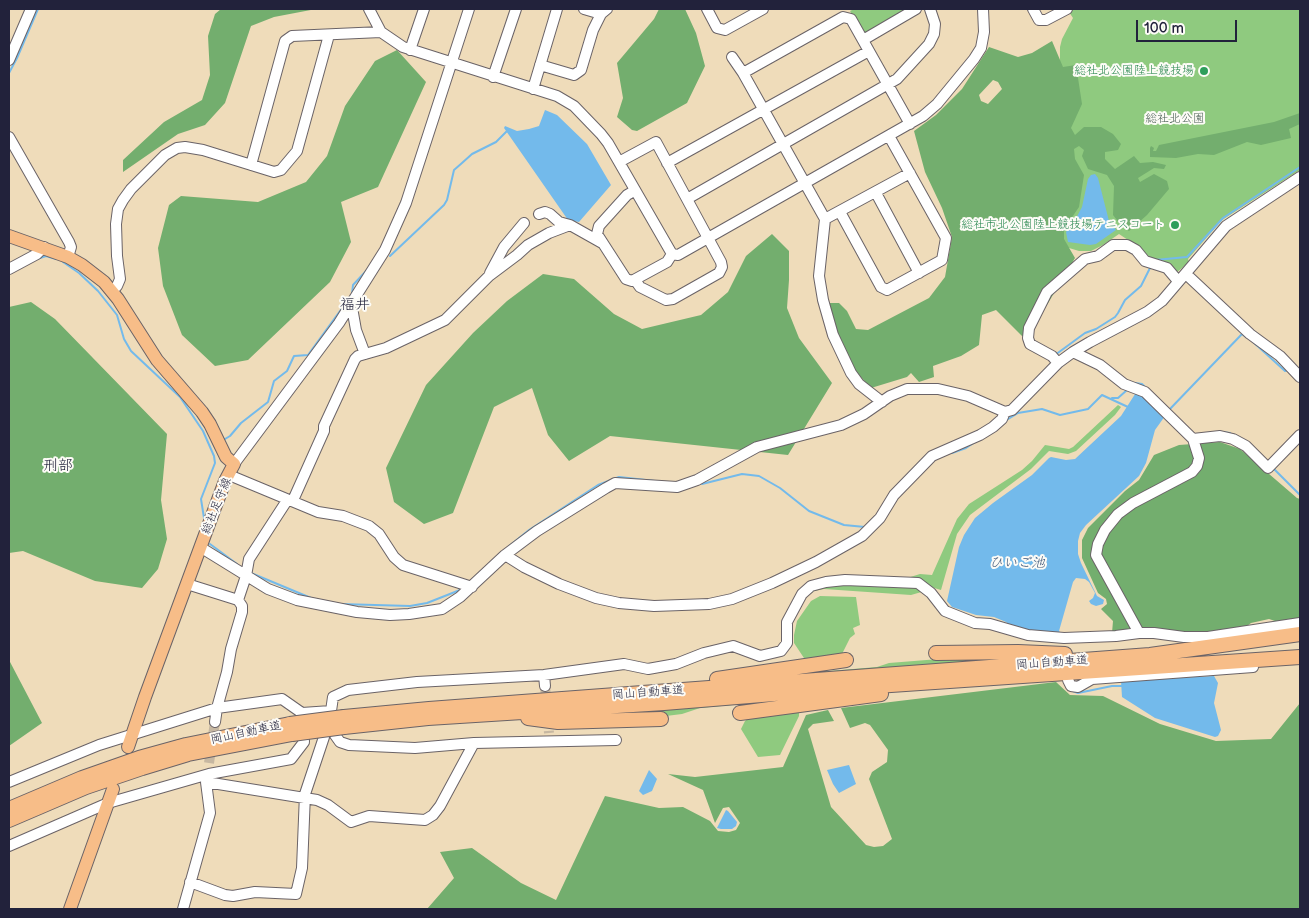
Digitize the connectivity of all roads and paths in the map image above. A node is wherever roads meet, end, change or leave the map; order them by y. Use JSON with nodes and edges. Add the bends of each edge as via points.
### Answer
{"nodes":[{"id":1,"x":31,"y":9,"type":"edge"},
{"id":2,"x":369,"y":9,"type":"edge"},
{"id":3,"x":424,"y":9,"type":"edge"},
{"id":4,"x":469,"y":9,"type":"edge"},
{"id":5,"x":516,"y":9,"type":"edge"},
{"id":6,"x":557,"y":9,"type":"edge"},
{"id":7,"x":584,"y":9,"type":"edge"},
{"id":8,"x":707,"y":9,"type":"edge"},
{"id":9,"x":763,"y":9,"type":"edge"},
{"id":10,"x":916,"y":9,"type":"edge"},
{"id":11,"x":930,"y":9,"type":"edge"},
{"id":12,"x":983,"y":9,"type":"edge"},
{"id":13,"x":1032,"y":9,"type":"edge"},
{"id":14,"x":1067,"y":9,"type":"edge"},
{"id":15,"x":604,"y":11,"type":"edge"},
{"id":16,"x":381,"y":32,"type":"junction"},
{"id":17,"x":329,"y":35,"type":"junction"},
{"id":18,"x":863,"y":40,"type":"junction"},
{"id":19,"x":410,"y":50,"type":"junction"},
{"id":20,"x":869,"y":51,"type":"junction"},
{"id":21,"x":732,"y":57,"type":"dead end"},
{"id":22,"x":9,"y":60,"type":"edge"},
{"id":23,"x":451,"y":63,"type":"junction"},
{"id":24,"x":540,"y":65,"type":"junction"},
{"id":25,"x":743,"y":74,"type":"junction"},
{"id":26,"x":493,"y":77,"type":"junction"},
{"id":27,"x":888,"y":85,"type":"junction"},
{"id":28,"x":533,"y":88,"type":"junction"},
{"id":29,"x":763,"y":109,"type":"junction"},
{"id":30,"x":910,"y":124,"type":"junction"},
{"id":31,"x":889,"y":136,"type":"junction"},
{"id":32,"x":9,"y":137,"type":"edge"},
{"id":33,"x":783,"y":145,"type":"junction"},
{"id":34,"x":619,"y":162,"type":"junction"},
{"id":35,"x":667,"y":162,"type":"junction"},
{"id":36,"x":250,"y":165,"type":"junction"},
{"id":37,"x":910,"y":173,"type":"junction"},
{"id":38,"x":1300,"y":177,"type":"edge"},
{"id":39,"x":804,"y":183,"type":"junction"},
{"id":40,"x":634,"y":191,"type":"junction"},
{"id":41,"x":876,"y":193,"type":"junction"},
{"id":42,"x":687,"y":199,"type":"junction"},
{"id":43,"x":840,"y":212,"type":"junction"},
{"id":44,"x":539,"y":214,"type":"dead end"},
{"id":45,"x":825,"y":219,"type":"junction"},
{"id":46,"x":524,"y":223,"type":"dead end"},
{"id":47,"x":570,"y":225,"type":"junction"},
{"id":48,"x":9,"y":236,"type":"edge"},
{"id":49,"x":708,"y":237,"type":"junction"},
{"id":50,"x":603,"y":244,"type":"junction"},
{"id":51,"x":44,"y":247,"type":"junction"},
{"id":52,"x":672,"y":254,"type":"junction"},
{"id":53,"x":68,"y":256,"type":"junction"},
{"id":54,"x":9,"y":268,"type":"edge"},
{"id":55,"x":919,"y":273,"type":"junction"},
{"id":56,"x":489,"y":276,"type":"junction"},
{"id":57,"x":1182,"y":277,"type":"junction"},
{"id":58,"x":635,"y":280,"type":"junction"},
{"id":59,"x":112,"y":291,"type":"junction"},
{"id":60,"x":350,"y":308,"type":"junction"},
{"id":61,"x":1074,"y":352,"type":"junction"},
{"id":62,"x":366,"y":354,"type":"junction"},
{"id":63,"x":1055,"y":359,"type":"junction"},
{"id":64,"x":1300,"y":377,"type":"edge"},
{"id":65,"x":882,"y":402,"type":"junction"},
{"id":66,"x":1009,"y":411,"type":"junction"},
{"id":67,"x":1300,"y":435,"type":"edge"},
{"id":68,"x":1193,"y":439,"type":"junction"},
{"id":69,"x":232,"y":470,"type":"junction"},
{"id":70,"x":290,"y":500,"type":"junction"},
{"id":71,"x":200,"y":547,"type":"junction"},
{"id":72,"x":505,"y":555,"type":"junction"},
{"id":73,"x":247,"y":572,"type":"junction"},
{"id":74,"x":187,"y":584,"type":"junction"},
{"id":75,"x":468,"y":586,"type":"junction"},
{"id":76,"x":238,"y":600,"type":"junction"},
{"id":77,"x":1300,"y":623,"type":"edge"},
{"id":78,"x":1139,"y":633,"type":"junction"},
{"id":79,"x":1300,"y":634,"type":"edge"},
{"id":80,"x":936,"y":653,"type":"dead end"},
{"id":81,"x":1300,"y":657,"type":"edge"},
{"id":82,"x":846,"y":660,"type":"dead end"},
{"id":83,"x":1090,"y":660,"type":"junction"},
{"id":84,"x":1300,"y":663,"type":"edge"},
{"id":85,"x":544,"y":675,"type":"junction"},
{"id":86,"x":1006,"y":677,"type":"junction"},
{"id":87,"x":1068,"y":680,"type":"dead end"},
{"id":88,"x":545,"y":686,"type":"tunnel mouth"},
{"id":89,"x":578,"y":698,"type":"junction"},
{"id":90,"x":217,"y":708,"type":"junction"},
{"id":91,"x":302,"y":713,"type":"junction"},
{"id":92,"x":740,"y":713,"type":"dead end"},
{"id":93,"x":496,"y":714,"type":"junction"},
{"id":94,"x":662,"y":719,"type":"dead end"},
{"id":95,"x":215,"y":722,"type":"tunnel mouth"},
{"id":96,"x":339,"y":722,"type":"junction"},
{"id":97,"x":291,"y":729,"type":"junction"},
{"id":98,"x":324,"y":737,"type":"junction"},
{"id":99,"x":616,"y":740,"type":"dead end"},
{"id":100,"x":130,"y":741,"type":"junction"},
{"id":101,"x":304,"y":742,"type":"junction"},
{"id":102,"x":474,"y":743,"type":"junction"},
{"id":103,"x":209,"y":763,"type":"tunnel mouth"},
{"id":104,"x":208,"y":778,"type":"junction"},
{"id":105,"x":9,"y":782,"type":"edge"},
{"id":106,"x":112,"y":789,"type":"dead end"},
{"id":107,"x":304,"y":798,"type":"junction"},
{"id":108,"x":108,"y":803,"type":"junction"},
{"id":109,"x":9,"y":809,"type":"edge"},
{"id":110,"x":9,"y":820,"type":"edge"},
{"id":111,"x":9,"y":846,"type":"edge"},
{"id":112,"x":190,"y":882,"type":"junction"},
{"id":113,"x":70,"y":909,"type":"edge"},
{"id":114,"x":183,"y":909,"type":"edge"}],
"edges":[{"from":1,"to":22,"type":"street"},
{"from":2,"to":16,"type":"street"},
{"from":3,"to":19,"type":"street"},
{"from":4,"to":23,"type":"street"},
{"from":5,"to":26,"type":"street"},
{"from":6,"to":24,"type":"street"},
{"from":7,"to":15,"type":"street"},
{"from":8,"to":9,"type":"street","via":[[717,28],[725,30]]},
{"from":10,"to":18,"type":"street"},
{"from":11,"to":27,"type":"street","via":[[936,24],[929,44]]},
{"from":12,"to":30,"type":"street","via":[[981,48],[936,104]]},
{"from":13,"to":14,"type":"street","via":[[1039,20],[1046,20]]},
{"from":15,"to":24,"type":"street","via":[[593,30],[581,70],[574,75]]},
{"from":16,"to":17,"type":"street"},
{"from":16,"to":19,"type":"street"},
{"from":17,"to":36,"type":"street","via":[[292,36],[285,41]]},
{"from":17,"to":36,"type":"street","via":[[297,151],[280,170],[274,172]]},
{"from":18,"to":20,"type":"street"},
{"from":18,"to":25,"type":"street","via":[[851,19],[843,17]]},
{"from":19,"to":23,"type":"street"},
{"from":20,"to":27,"type":"street"},
{"from":20,"to":29,"type":"street"},
{"from":21,"to":25,"type":"street"},
{"from":23,"to":26,"type":"street"},
{"from":23,"to":60,"type":"street","via":[[406,203],[385,250]]},
{"from":24,"to":28,"type":"street"},
{"from":25,"to":29,"type":"street"},
{"from":26,"to":28,"type":"street"},
{"from":27,"to":30,"type":"street"},
{"from":27,"to":33,"type":"street"},
{"from":28,"to":34,"type":"street","via":[[574,106],[601,134]]},
{"from":29,"to":33,"type":"street"},
{"from":29,"to":35,"type":"street"},
{"from":30,"to":31,"type":"street"},
{"from":31,"to":37,"type":"street"},
{"from":31,"to":39,"type":"street"},
{"from":32,"to":53,"type":"street","via":[[69,242]]},
{"from":33,"to":39,"type":"street"},
{"from":33,"to":42,"type":"street"},
{"from":34,"to":35,"type":"street","via":[[656,142]]},
{"from":34,"to":40,"type":"street"},
{"from":35,"to":42,"type":"street"},
{"from":36,"to":59,"type":"street","via":[[185,147],[165,155],[131,189],[118,209],[120,279]]},
{"from":37,"to":41,"type":"street"},
{"from":37,"to":55,"type":"street","via":[[946,238],[942,260]]},
{"from":38,"to":57,"type":"street","via":[[1226,226]]},
{"from":39,"to":45,"type":"street"},
{"from":39,"to":49,"type":"street"},
{"from":40,"to":50,"type":"street","via":[[599,226],[597,234]]},
{"from":40,"to":52,"type":"street"},
{"from":41,"to":43,"type":"street"},
{"from":41,"to":55,"type":"street"},
{"from":42,"to":49,"type":"street"},
{"from":43,"to":45,"type":"street"},
{"from":43,"to":55,"type":"street","via":[[881,287],[887,290]]},
{"from":44,"to":47,"type":"street","via":[[545,212]]},
{"from":45,"to":65,"type":"street","via":[[819,276],[833,335],[859,384]]},
{"from":46,"to":56,"type":"street","via":[[504,247]]},
{"from":47,"to":50,"type":"street"},
{"from":47,"to":56,"type":"street","via":[[537,239]]},
{"from":48,"to":51,"type":"main road","name":"総社足守線"},
{"from":49,"to":52,"type":"street","via":[[678,255]]},
{"from":49,"to":58,"type":"street","via":[[722,266],[718,273],[673,300],[666,300]]},
{"from":50,"to":58,"type":"street","via":[[626,279]]},
{"from":51,"to":53,"type":"main road","name":"総社足守線"},
{"from":51,"to":54,"type":"street"},
{"from":52,"to":58,"type":"street","via":[[667,262]]},
{"from":53,"to":59,"type":"main road","name":"総社足守線"},
{"from":56,"to":62,"type":"street","via":[[445,320]]},
{"from":57,"to":61,"type":"street","via":[[1162,301],[1147,312]]},
{"from":57,"to":63,"type":"street","via":[[1167,268],[1145,262],[1132,247],[1120,244],[1085,259],[1047,292],[1034,317],[1028,338],[1030,344]]},
{"from":57,"to":64,"type":"street","via":[[1280,356]]},
{"from":59,"to":69,"type":"main road","name":"総社足守線","via":[[157,360],[202,412]]},
{"from":60,"to":62,"type":"street"},
{"from":60,"to":69,"type":"street"},
{"from":61,"to":63,"type":"street"},
{"from":61,"to":68,"type":"street","via":[[1100,365],[1124,384],[1145,392]]},
{"from":62,"to":70,"type":"street","via":[[355,359],[294,498]]},
{"from":63,"to":66,"type":"street"},
{"from":65,"to":66,"type":"street","via":[[907,389],[938,389]]},
{"from":65,"to":72,"type":"street","via":[[842,425],[757,447],[697,480],[677,487],[615,483],[555,519]]},
{"from":66,"to":72,"type":"street","via":[[980,435],[932,456],[894,495],[862,536],[816,562],[732,599],[710,604],[639,606],[596,598],[559,584]]},
{"from":67,"to":68,"type":"street","via":[[1268,468],[1246,446],[1233,439],[1220,436]]},
{"from":68,"to":78,"type":"street","via":[[1199,458],[1192,472],[1118,514],[1098,544],[1096,555]]},
{"from":69,"to":70,"type":"street"},
{"from":69,"to":71,"type":"main road","name":"総社足守線"},
{"from":70,"to":73,"type":"street","via":[[249,559]]},
{"from":70,"to":75,"type":"street","via":[[318,512],[343,516],[369,526],[403,565]]},
{"from":71,"to":73,"type":"street"},
{"from":71,"to":74,"type":"main road","name":"総社足守線"},
{"from":72,"to":75,"type":"street"},
{"from":73,"to":75,"type":"street","via":[[268,588],[297,600],[390,615],[442,609],[460,597]]},
{"from":73,"to":76,"type":"street"},
{"from":74,"to":76,"type":"street"},
{"from":74,"to":100,"type":"main road","name":"総社足守線"},
{"from":76,"to":90,"type":"street","via":[[242,612]]},
{"from":77,"to":78,"type":"street","via":[[1208,637]]},
{"from":78,"to":85,"type":"street","via":[[1064,643],[975,623],[945,611],[918,583],[845,580],[811,586],[802,594],[787,622],[787,643],[781,651],[760,656],[733,646],[648,669],[624,664]]},
{"from":79,"to":83,"type":"highway","name":"岡山自動車道"},
{"from":80,"to":83,"type":"highway","via":[[1018,652],[1078,655]]},
{"from":81,"to":86,"type":"highway","name":"岡山自動車道"},
{"from":82,"to":89,"type":"highway"},
{"from":83,"to":89,"type":"highway","name":"岡山自動車道"},
{"from":84,"to":87,"type":"street","via":[[1092,679],[1078,687],[1071,686]]},
{"from":85,"to":88,"type":"street"},
{"from":85,"to":96,"type":"street","via":[[416,682],[348,690],[333,697]]},
{"from":86,"to":92,"type":"highway"},
{"from":86,"to":93,"type":"highway","name":"岡山自動車道"},
{"from":89,"to":96,"type":"highway","name":"岡山自動車道"},
{"from":90,"to":91,"type":"street","via":[[282,699]]},
{"from":90,"to":95,"type":"street"},
{"from":90,"to":100,"type":"street"},
{"from":91,"to":96,"type":"street"},
{"from":91,"to":101,"type":"street"},
{"from":93,"to":94,"type":"highway","via":[[558,722]]},
{"from":93,"to":96,"type":"highway","name":"岡山自動車道"},
{"from":96,"to":97,"type":"highway","name":"岡山自動車道","bridge":true},
{"from":96,"to":98,"type":"street"},
{"from":96,"to":102,"type":"street","via":[[340,742],[349,746],[415,748]]},
{"from":97,"to":109,"type":"highway","name":"岡山自動車道","via":[[186,745],[140,758]]},
{"from":97,"to":110,"type":"highway","name":"岡山自動車道","via":[[142,768],[86,787]]},
{"from":98,"to":101,"type":"street"},
{"from":98,"to":107,"type":"street"},
{"from":99,"to":102,"type":"street","via":[[549,737]]},
{"from":100,"to":105,"type":"street","via":[[99,745]]},
{"from":101,"to":104,"type":"street","via":[[291,759]]},
{"from":102,"to":107,"type":"street","via":[[440,806],[425,820],[369,816],[351,822],[328,804]]},
{"from":103,"to":104,"type":"street"},
{"from":104,"to":107,"type":"street"},
{"from":104,"to":108,"type":"street"},
{"from":104,"to":112,"type":"street","via":[[210,812]]},
{"from":106,"to":108,"type":"main road"},
{"from":107,"to":112,"type":"street","via":[[302,868],[296,894],[255,892],[233,896]]},
{"from":108,"to":111,"type":"street"},
{"from":108,"to":113,"type":"main road"},
{"from":112,"to":114,"type":"street"}]}
